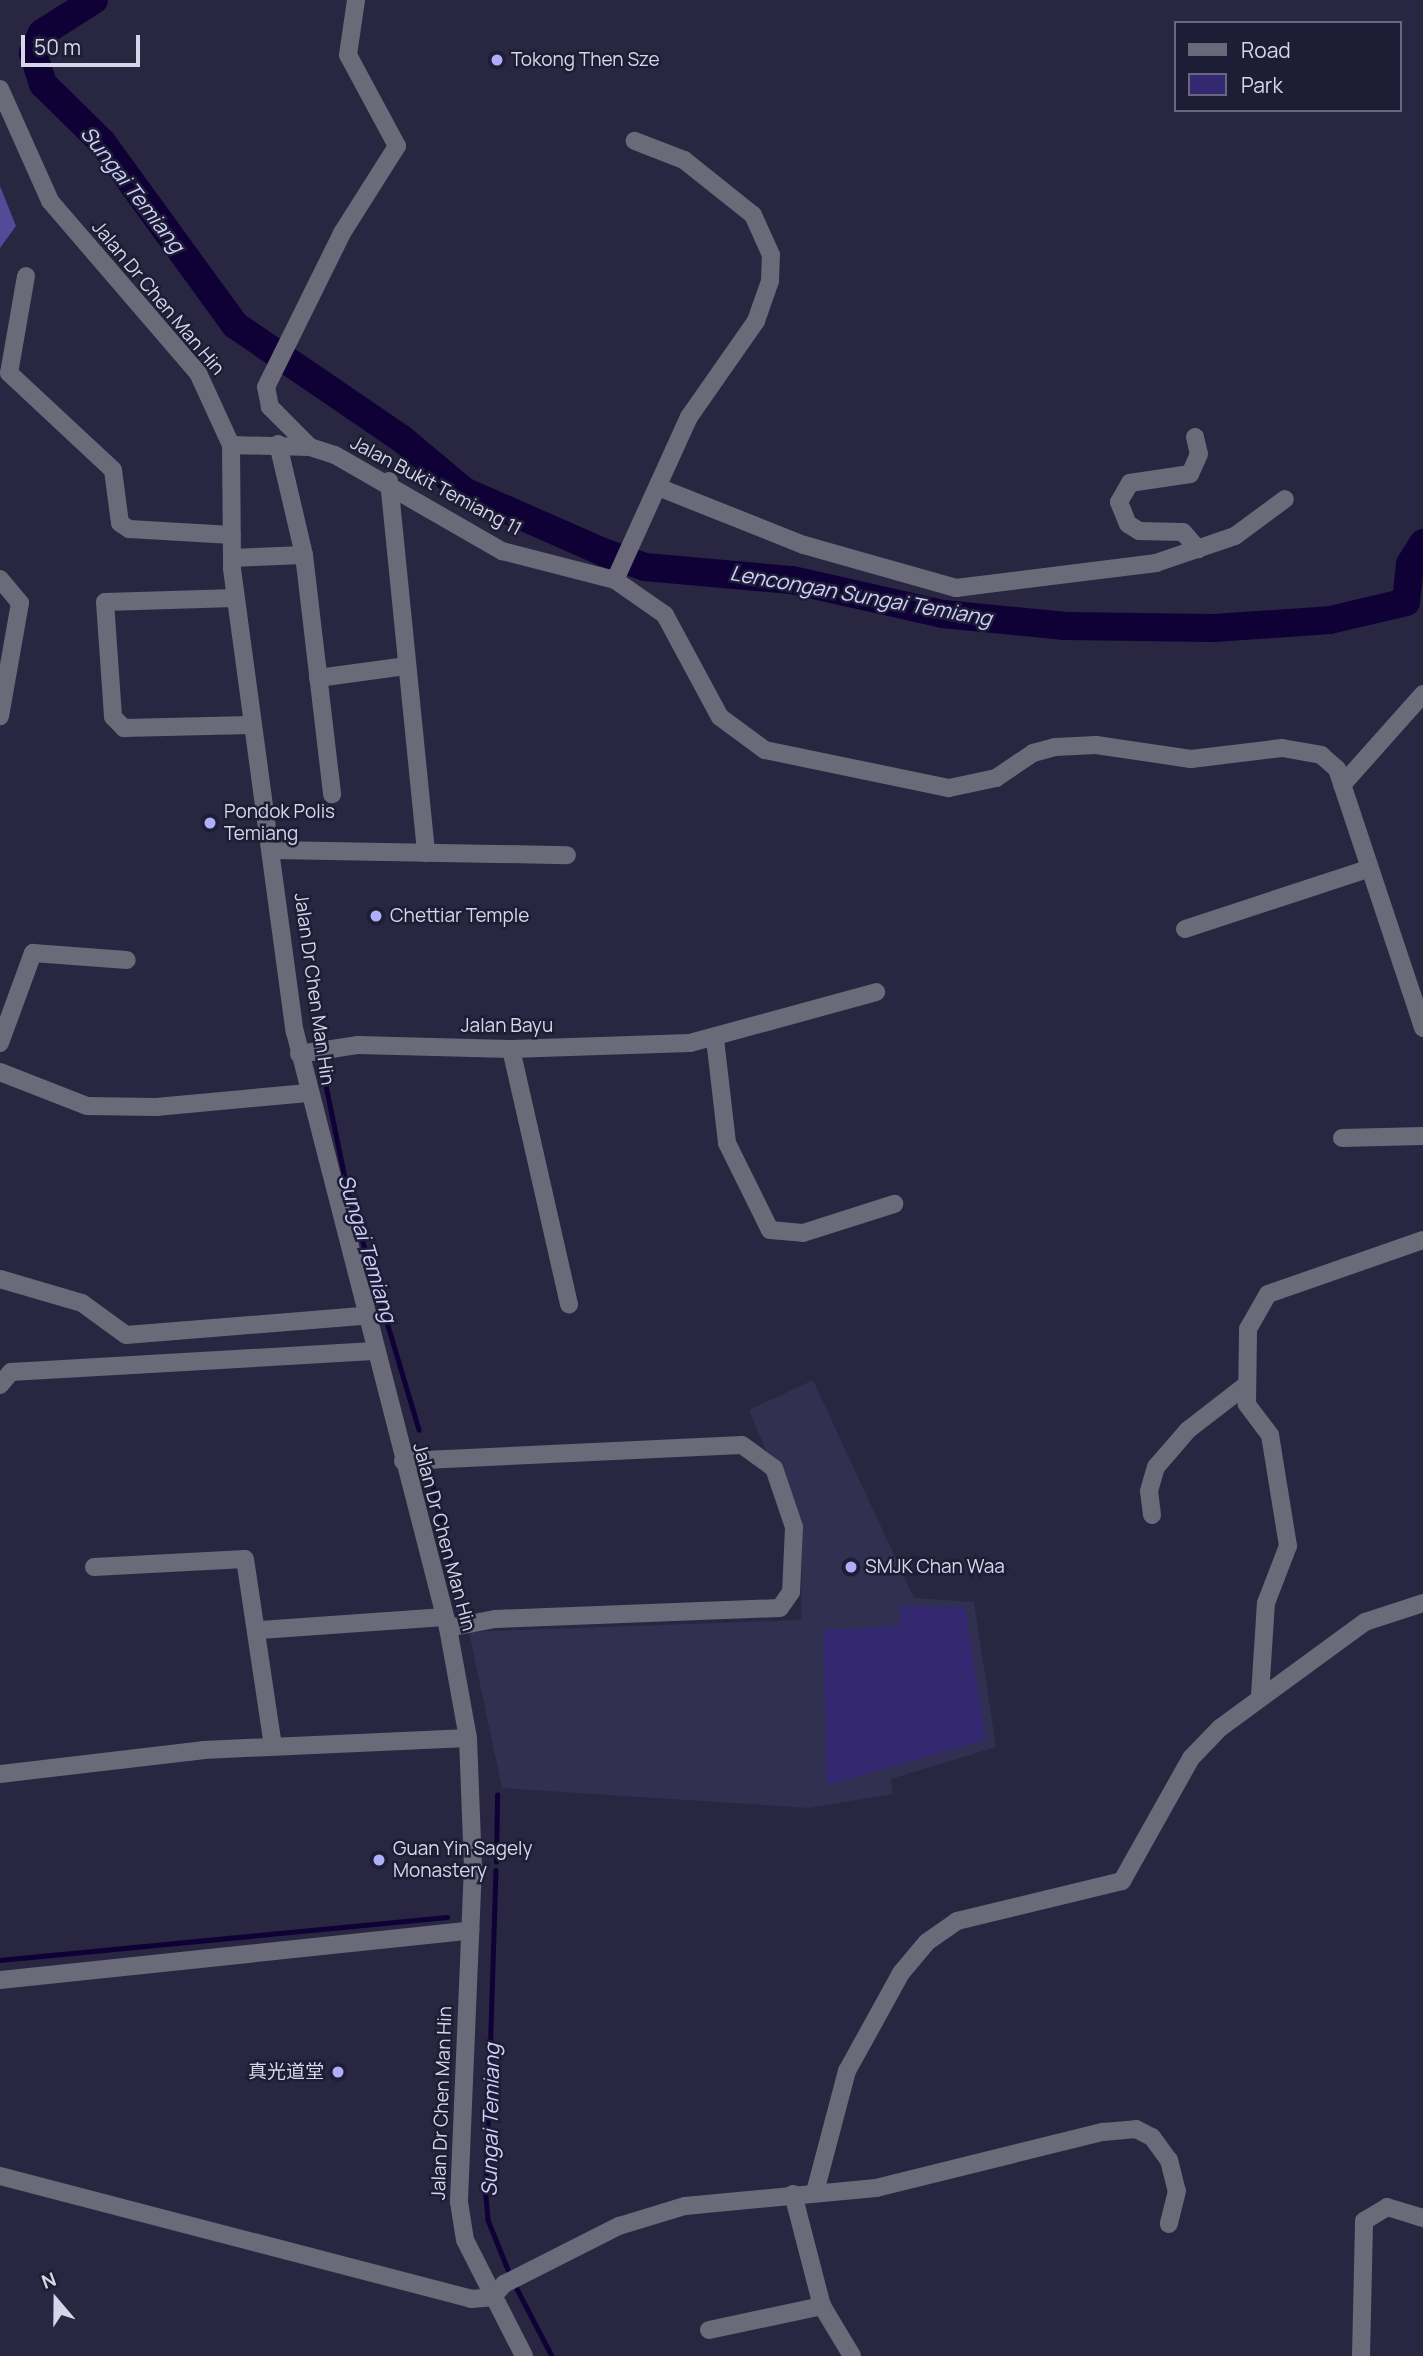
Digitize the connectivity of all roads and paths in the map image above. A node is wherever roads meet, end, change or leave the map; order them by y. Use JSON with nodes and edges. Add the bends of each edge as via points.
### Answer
{"nodes":[{"id":1,"x":356,"y":0,"type":"edge"},
{"id":2,"x":0,"y":89,"type":"edge"},
{"id":3,"x":635,"y":141,"type":"dead end"},
{"id":4,"x":26,"y":276,"type":"dead end"},
{"id":5,"x":1195,"y":437,"type":"dead end"},
{"id":6,"x":278,"y":444,"type":"junction"},
{"id":7,"x":231,"y":445,"type":"junction"},
{"id":8,"x":310,"y":447,"type":"junction"},
{"id":9,"x":389,"y":481,"type":"junction"},
{"id":10,"x":658,"y":487,"type":"junction"},
{"id":11,"x":1285,"y":499,"type":"dead end"},
{"id":12,"x":232,"y":535,"type":"junction"},
{"id":13,"x":1198,"y":549,"type":"junction"},
{"id":14,"x":304,"y":555,"type":"junction"},
{"id":15,"x":232,"y":558,"type":"junction"},
{"id":16,"x":0,"y":579,"type":"edge"},
{"id":17,"x":615,"y":580,"type":"junction"},
{"id":18,"x":235,"y":598,"type":"junction"},
{"id":19,"x":407,"y":666,"type":"junction"},
{"id":20,"x":318,"y":678,"type":"junction"},
{"id":21,"x":1423,"y":694,"type":"edge"},
{"id":22,"x":0,"y":716,"type":"edge"},
{"id":23,"x":251,"y":725,"type":"junction"},
{"id":24,"x":1342,"y":785,"type":"junction"},
{"id":25,"x":332,"y":794,"type":"dead end"},
{"id":26,"x":273,"y":850,"type":"junction"},
{"id":27,"x":426,"y":853,"type":"junction"},
{"id":28,"x":567,"y":855,"type":"dead end"},
{"id":29,"x":1368,"y":869,"type":"junction"},
{"id":30,"x":1185,"y":929,"type":"dead end"},
{"id":31,"x":127,"y":960,"type":"dead end"},
{"id":32,"x":876,"y":992,"type":"dead end"},
{"id":33,"x":1423,"y":1028,"type":"edge"},
{"id":34,"x":716,"y":1039,"type":"junction"},
{"id":35,"x":0,"y":1044,"type":"edge"},
{"id":36,"x":511,"y":1049,"type":"junction"},
{"id":37,"x":299,"y":1054,"type":"junction"},
{"id":38,"x":0,"y":1072,"type":"edge"},
{"id":39,"x":307,"y":1093,"type":"junction"},
{"id":40,"x":1423,"y":1136,"type":"edge"},
{"id":41,"x":1342,"y":1138,"type":"dead end"},
{"id":42,"x":894,"y":1204,"type":"dead end"},
{"id":43,"x":1423,"y":1240,"type":"edge"},
{"id":44,"x":0,"y":1279,"type":"edge"},
{"id":45,"x":569,"y":1304,"type":"dead end"},
{"id":46,"x":364,"y":1316,"type":"junction"},
{"id":47,"x":373,"y":1351,"type":"junction"},
{"id":48,"x":0,"y":1385,"type":"edge"},
{"id":49,"x":1245,"y":1386,"type":"junction"},
{"id":50,"x":402,"y":1461,"type":"junction"},
{"id":51,"x":1152,"y":1515,"type":"dead end"},
{"id":52,"x":94,"y":1567,"type":"dead end"},
{"id":53,"x":1423,"y":1603,"type":"edge"},
{"id":54,"x":446,"y":1622,"type":"junction"},
{"id":55,"x":260,"y":1630,"type":"junction"},
{"id":56,"x":1260,"y":1695,"type":"junction"},
{"id":57,"x":468,"y":1738,"type":"junction"},
{"id":58,"x":273,"y":1746,"type":"junction"},
{"id":59,"x":0,"y":1774,"type":"edge"},
{"id":60,"x":470,"y":1931,"type":"junction"},
{"id":61,"x":0,"y":1980,"type":"edge"},
{"id":62,"x":0,"y":2176,"type":"edge"},
{"id":63,"x":815,"y":2192,"type":"junction"},
{"id":64,"x":793,"y":2194,"type":"junction"},
{"id":65,"x":1423,"y":2218,"type":"edge"},
{"id":66,"x":1170,"y":2224,"type":"dead end"},
{"id":67,"x":498,"y":2290,"type":"junction"},
{"id":68,"x":822,"y":2306,"type":"junction"},
{"id":69,"x":709,"y":2330,"type":"dead end"},
{"id":70,"x":524,"y":2356,"type":"edge"},
{"id":71,"x":852,"y":2356,"type":"edge"},
{"id":72,"x":1361,"y":2356,"type":"edge"}],
"edges":[{"from":1,"to":8,"type":"street","via":[[348,55],[391,132],[395,159],[342,233],[275,370],[266,401]]},
{"from":2,"to":7,"type":"street","name":"Jalan Dr Chen Man Hin","via":[[50,201],[198,373]]},
{"from":3,"to":10,"type":"street","via":[[684,160],[753,215],[771,255],[770,281],[756,320],[689,417]]},
{"from":4,"to":12,"type":"street","via":[[9,373],[113,470],[120,523],[129,529]]},
{"from":5,"to":13,"type":"street","via":[[1199,454],[1190,474],[1130,484],[1119,502],[1128,524],[1139,531],[1183,532]]},
{"from":6,"to":7,"type":"street","name":"Jalan Bukit Temiang 11"},
{"from":6,"to":8,"type":"street","name":"Jalan Bukit Temiang 11"},
{"from":6,"to":14,"type":"street"},
{"from":7,"to":12,"type":"street","name":"Jalan Dr Chen Man Hin"},
{"from":8,"to":9,"type":"street","name":"Jalan Bukit Temiang 11"},
{"from":9,"to":17,"type":"street","name":"Jalan Bukit Temiang 11","via":[[502,551]]},
{"from":9,"to":19,"type":"street"},
{"from":10,"to":13,"type":"street","via":[[804,545],[956,588],[1156,563]]},
{"from":10,"to":17,"type":"street"},
{"from":11,"to":13,"type":"street","via":[[1235,536]]},
{"from":12,"to":15,"type":"street","name":"Jalan Dr Chen Man Hin"},
{"from":14,"to":15,"type":"street"},
{"from":14,"to":20,"type":"street"},
{"from":15,"to":18,"type":"street","name":"Jalan Dr Chen Man Hin"},
{"from":16,"to":22,"type":"street","via":[[20,603]]},
{"from":17,"to":24,"type":"street","name":"Jalan Bukit Temiang 11","via":[[665,615],[720,717],[765,750],[949,788],[996,778],[1033,753],[1055,747],[1096,745],[1191,759],[1282,748],[1321,755]]},
{"from":18,"to":23,"type":"street","name":"Jalan Dr Chen Man Hin"},
{"from":18,"to":23,"type":"street","via":[[105,602],[113,717],[124,728]]},
{"from":19,"to":20,"type":"street"},
{"from":19,"to":27,"type":"street"},
{"from":20,"to":25,"type":"street"},
{"from":21,"to":24,"type":"street"},
{"from":23,"to":26,"type":"street","name":"Jalan Dr Chen Man Hin"},
{"from":24,"to":29,"type":"street","name":"Jalan Bukit Temiang 11"},
{"from":26,"to":27,"type":"street"},
{"from":26,"to":37,"type":"street","name":"Jalan Dr Chen Man Hin"},
{"from":27,"to":28,"type":"street"},
{"from":29,"to":30,"type":"street"},
{"from":29,"to":33,"type":"street","name":"Jalan Bukit Temiang 11"},
{"from":31,"to":35,"type":"street","via":[[33,953]]},
{"from":32,"to":34,"type":"street","name":"Jalan Bayu"},
{"from":34,"to":36,"type":"street","name":"Jalan Bayu"},
{"from":34,"to":42,"type":"street","via":[[727,1143],[770,1230],[803,1233]]},
{"from":36,"to":37,"type":"street","name":"Jalan Bayu","via":[[358,1045]]},
{"from":36,"to":45,"type":"street"},
{"from":37,"to":39,"type":"street","name":"Jalan Dr Chen Man Hin"},
{"from":38,"to":39,"type":"street","via":[[87,1106],[156,1107]]},
{"from":39,"to":46,"type":"street","name":"Jalan Dr Chen Man Hin"},
{"from":40,"to":41,"type":"street"},
{"from":43,"to":49,"type":"street","via":[[1268,1294],[1248,1329]]},
{"from":44,"to":46,"type":"street","via":[[82,1303],[126,1335]]},
{"from":46,"to":47,"type":"street","name":"Jalan Dr Chen Man Hin"},
{"from":47,"to":48,"type":"street","via":[[11,1372]]},
{"from":47,"to":50,"type":"street","name":"Jalan Dr Chen Man Hin"},
{"from":49,"to":51,"type":"street","via":[[1188,1430],[1156,1467],[1149,1491]]},
{"from":49,"to":56,"type":"street","via":[[1247,1404],[1269,1435],[1288,1539],[1266,1603]]},
{"from":50,"to":54,"type":"street","name":"Jalan Dr Chen Man Hin"},
{"from":50,"to":54,"type":"street","via":[[742,1445],[774,1468],[794,1527],[791,1592],[780,1608]]},
{"from":52,"to":55,"type":"street","via":[[239,1556],[249,1564]]},
{"from":53,"to":56,"type":"street","via":[[1365,1622]]},
{"from":54,"to":55,"type":"street"},
{"from":54,"to":57,"type":"street","name":"Jalan Dr Chen Man Hin"},
{"from":55,"to":58,"type":"street"},
{"from":56,"to":63,"type":"street","via":[[1191,1758],[1122,1881],[957,1921],[927,1942],[901,1973],[847,2071]]},
{"from":57,"to":58,"type":"street"},
{"from":57,"to":60,"type":"street","name":"Jalan Dr Chen Man Hin"},
{"from":58,"to":59,"type":"street"},
{"from":60,"to":61,"type":"street"},
{"from":60,"to":67,"type":"street","name":"Jalan Dr Chen Man Hin","via":[[458,2202],[464,2240]]},
{"from":62,"to":67,"type":"street","via":[[471,2299]]},
{"from":63,"to":64,"type":"street"},
{"from":63,"to":66,"type":"street","via":[[916,2180],[1136,2129],[1152,2137],[1169,2160],[1177,2190]]},
{"from":64,"to":67,"type":"street","via":[[685,2206],[619,2226]]},
{"from":64,"to":68,"type":"street"},
{"from":65,"to":72,"type":"street","via":[[1387,2207],[1364,2221]]},
{"from":67,"to":70,"type":"street","name":"Jalan Dr Chen Man Hin"},
{"from":68,"to":69,"type":"street"},
{"from":68,"to":71,"type":"street"}]}
